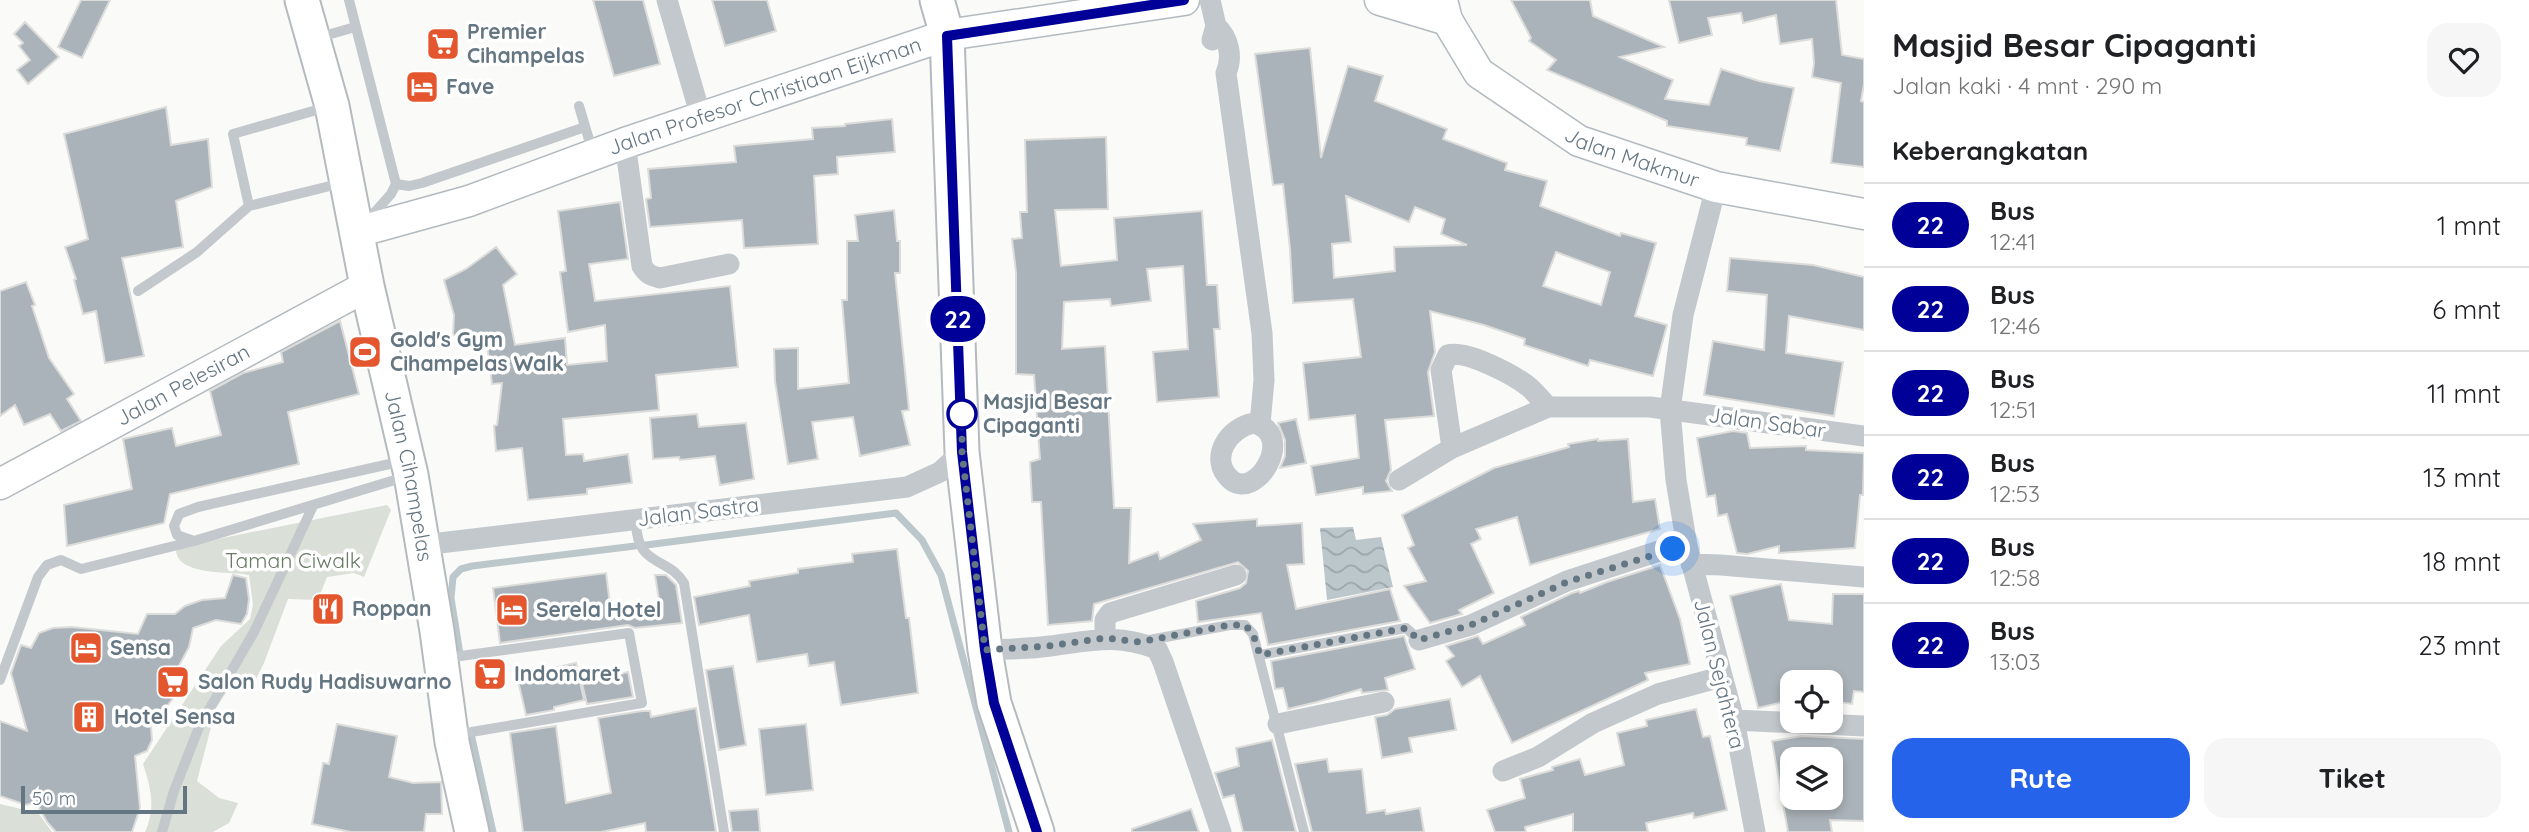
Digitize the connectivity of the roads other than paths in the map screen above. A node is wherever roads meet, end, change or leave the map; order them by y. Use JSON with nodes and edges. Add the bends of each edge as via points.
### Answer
{"nodes":[{"id":1,"x":302,"y":0,"type":"edge"},
{"id":2,"x":349,"y":0,"type":"edge"},
{"id":3,"x":667,"y":0,"type":"edge"},
{"id":4,"x":937,"y":0,"type":"edge"},
{"id":5,"x":1380,"y":0,"type":"edge"},
{"id":6,"x":1445,"y":10,"type":"edge"},
{"id":7,"x":1207,"y":11,"type":"edge"},
{"id":8,"x":355,"y":27,"type":"junction"},
{"id":9,"x":947,"y":36,"type":"junction"},
{"id":10,"x":314,"y":39,"type":"junction"},
{"id":11,"x":332,"y":106,"type":"junction"},
{"id":12,"x":579,"y":106,"type":"dead end"},
{"id":13,"x":701,"y":117,"type":"junction"},
{"id":14,"x":590,"y":141,"type":"junction"},
{"id":15,"x":625,"y":143,"type":"junction"},
{"id":16,"x":348,"y":182,"type":"junction"},
{"id":17,"x":396,"y":184,"type":"junction"},
{"id":18,"x":1716,"y":187,"type":"junction"},
{"id":19,"x":249,"y":206,"type":"junction"},
{"id":20,"x":1864,"y":214,"type":"edge"},
{"id":21,"x":357,"y":232,"type":"junction"},
{"id":22,"x":729,"y":264,"type":"dead end"},
{"id":23,"x":367,"y":286,"type":"junction"},
{"id":24,"x":138,"y":291,"type":"dead end"},
{"id":25,"x":1548,"y":407,"type":"junction"},
{"id":26,"x":1670,"y":410,"type":"junction"},
{"id":27,"x":1260,"y":424,"type":"dead end"},
{"id":28,"x":1864,"y":436,"type":"edge"},
{"id":29,"x":1452,"y":447,"type":"junction"},
{"id":30,"x":962,"y":452,"type":"junction"},
{"id":31,"x":410,"y":468,"type":"junction"},
{"id":32,"x":1399,"y":481,"type":"dead end"},
{"id":33,"x":0,"y":484,"type":"edge"},
{"id":34,"x":313,"y":506,"type":"junction"},
{"id":35,"x":635,"y":520,"type":"junction"},
{"id":36,"x":194,"y":541,"type":"junction"},
{"id":37,"x":423,"y":545,"type":"junction"},
{"id":38,"x":1689,"y":555,"type":"junction"},
{"id":39,"x":1236,"y":575,"type":"dead end"},
{"id":40,"x":1864,"y":577,"type":"edge"},
{"id":41,"x":1105,"y":638,"type":"junction"},
{"id":42,"x":1419,"y":640,"type":"joint"},
{"id":43,"x":1139,"y":642,"type":"junction"},
{"id":44,"x":985,"y":650,"type":"junction"},
{"id":45,"x":1260,"y":655,"type":"junction"},
{"id":46,"x":441,"y":659,"type":"junction"},
{"id":47,"x":1721,"y":677,"type":"junction"},
{"id":48,"x":0,"y":680,"type":"edge"},
{"id":49,"x":1384,"y":702,"type":"dead end"},
{"id":50,"x":1734,"y":720,"type":"junction"},
{"id":51,"x":1278,"y":724,"type":"junction"},
{"id":52,"x":1864,"y":726,"type":"edge"},
{"id":53,"x":451,"y":736,"type":"junction"},
{"id":54,"x":1503,"y":771,"type":"dead end"},
{"id":55,"x":162,"y":832,"type":"edge"},
{"id":56,"x":472,"y":832,"type":"edge"},
{"id":57,"x":724,"y":832,"type":"edge"},
{"id":58,"x":1037,"y":832,"type":"edge"},
{"id":59,"x":1221,"y":832,"type":"edge"},
{"id":60,"x":1304,"y":832,"type":"edge"},
{"id":61,"x":1755,"y":832,"type":"edge"}],
"edges":[{"from":1,"to":10,"type":"main road","name":"Jalan Cihampelas"},
{"from":2,"to":8,"type":"lane"},
{"from":3,"to":13,"type":"street"},
{"from":4,"to":9,"type":"main road"},
{"from":5,"to":6,"type":"street"},
{"from":6,"to":18,"type":"street","name":"Jalan Makmur","via":[[1479,73],[1579,141]]},
{"from":7,"to":9,"type":"street","name":"Jalan Profesor Christiaan Eijkman"},
{"from":7,"to":27,"type":"street","via":[[1217,64],[1226,73],[1262,333]]},
{"from":8,"to":10,"type":"lane"},
{"from":8,"to":17,"type":"lane"},
{"from":9,"to":13,"type":"street","name":"Jalan Profesor Christiaan Eijkman"},
{"from":9,"to":30,"type":"main road"},
{"from":10,"to":11,"type":"main road","name":"Jalan Cihampelas"},
{"from":11,"to":16,"type":"main road","name":"Jalan Cihampelas"},
{"from":11,"to":19,"type":"lane","via":[[233,134]]},
{"from":12,"to":14,"type":"lane"},
{"from":13,"to":15,"type":"street","name":"Jalan Profesor Christiaan Eijkman"},
{"from":14,"to":15,"type":"street","name":"Jalan Profesor Christiaan Eijkman"},
{"from":14,"to":17,"type":"lane","via":[[409,186]]},
{"from":14,"to":21,"type":"street","name":"Jalan Profesor Christiaan Eijkman","via":[[469,201]]},
{"from":15,"to":22,"type":"street","via":[[646,272],[660,278]]},
{"from":16,"to":19,"type":"lane"},
{"from":16,"to":21,"type":"main road","name":"Jalan Cihampelas"},
{"from":17,"to":21,"type":"lane"},
{"from":18,"to":20,"type":"street","name":"Jalan Makmur"},
{"from":18,"to":26,"type":"street","name":"Jalan Sejahtera","via":[[1684,316]]},
{"from":19,"to":24,"type":"lane","via":[[197,252]]},
{"from":21,"to":23,"type":"main road","name":"Jalan Cihampelas"},
{"from":23,"to":31,"type":"main road","name":"Jalan Cihampelas"},
{"from":23,"to":33,"type":"street","name":"Jalan Pelesiran"},
{"from":25,"to":26,"type":"street","name":"Jalan Sabar"},
{"from":25,"to":29,"type":"street"},
{"from":25,"to":29,"type":"street","via":[[1528,386],[1504,371],[1448,355],[1441,370]]},
{"from":26,"to":28,"type":"street","name":"Jalan Sabar"},
{"from":26,"to":38,"type":"street","name":"Jalan Sejahtera"},
{"from":29,"to":32,"type":"street"},
{"from":30,"to":35,"type":"street","name":"Jalan Sastra","via":[[940,472],[907,487]]},
{"from":30,"to":44,"type":"main road"},
{"from":31,"to":34,"type":"lane"},
{"from":31,"to":36,"type":"lane","via":[[198,507],[179,514],[174,526],[177,535]]},
{"from":31,"to":37,"type":"main road","name":"Jalan Cihampelas"},
{"from":34,"to":36,"type":"lane"},
{"from":34,"to":55,"type":"lane","via":[[254,632],[199,727]]},
{"from":35,"to":37,"type":"street","name":"Jalan Sastra"},
{"from":35,"to":57,"type":"lane","via":[[645,552],[669,566],[684,583]]},
{"from":36,"to":48,"type":"lane","via":[[81,569],[61,560],[47,565],[38,577]]},
{"from":37,"to":46,"type":"main road","name":"Jalan Cihampelas"},
{"from":38,"to":40,"type":"street","via":[[1721,565]]},
{"from":38,"to":42,"type":"street","via":[[1659,551],[1567,582],[1471,625]]},
{"from":38,"to":47,"type":"street","name":"Jalan Sejahtera"},
{"from":39,"to":41,"type":"street","via":[[1110,614],[1105,620]]},
{"from":41,"to":43,"type":"street"},
{"from":41,"to":44,"type":"street"},
{"from":42,"to":45,"type":"lane","via":[[1406,628]]},
{"from":43,"to":45,"type":"lane","via":[[1245,625]]},
{"from":43,"to":59,"type":"street","via":[[1157,649],[1163,662]]},
{"from":44,"to":58,"type":"main road","via":[[994,703]]},
{"from":45,"to":51,"type":"lane"},
{"from":46,"to":53,"type":"main road","name":"Jalan Cihampelas"},
{"from":46,"to":53,"type":"lane","via":[[629,633],[642,703]]},
{"from":47,"to":50,"type":"street","name":"Jalan Sejahtera"},
{"from":47,"to":54,"type":"street","via":[[1658,694]]},
{"from":49,"to":51,"type":"street"},
{"from":50,"to":52,"type":"street"},
{"from":50,"to":61,"type":"street","name":"Jalan Sejahtera"},
{"from":51,"to":60,"type":"lane"},
{"from":53,"to":56,"type":"main road","name":"Jalan Cihampelas"}]}
